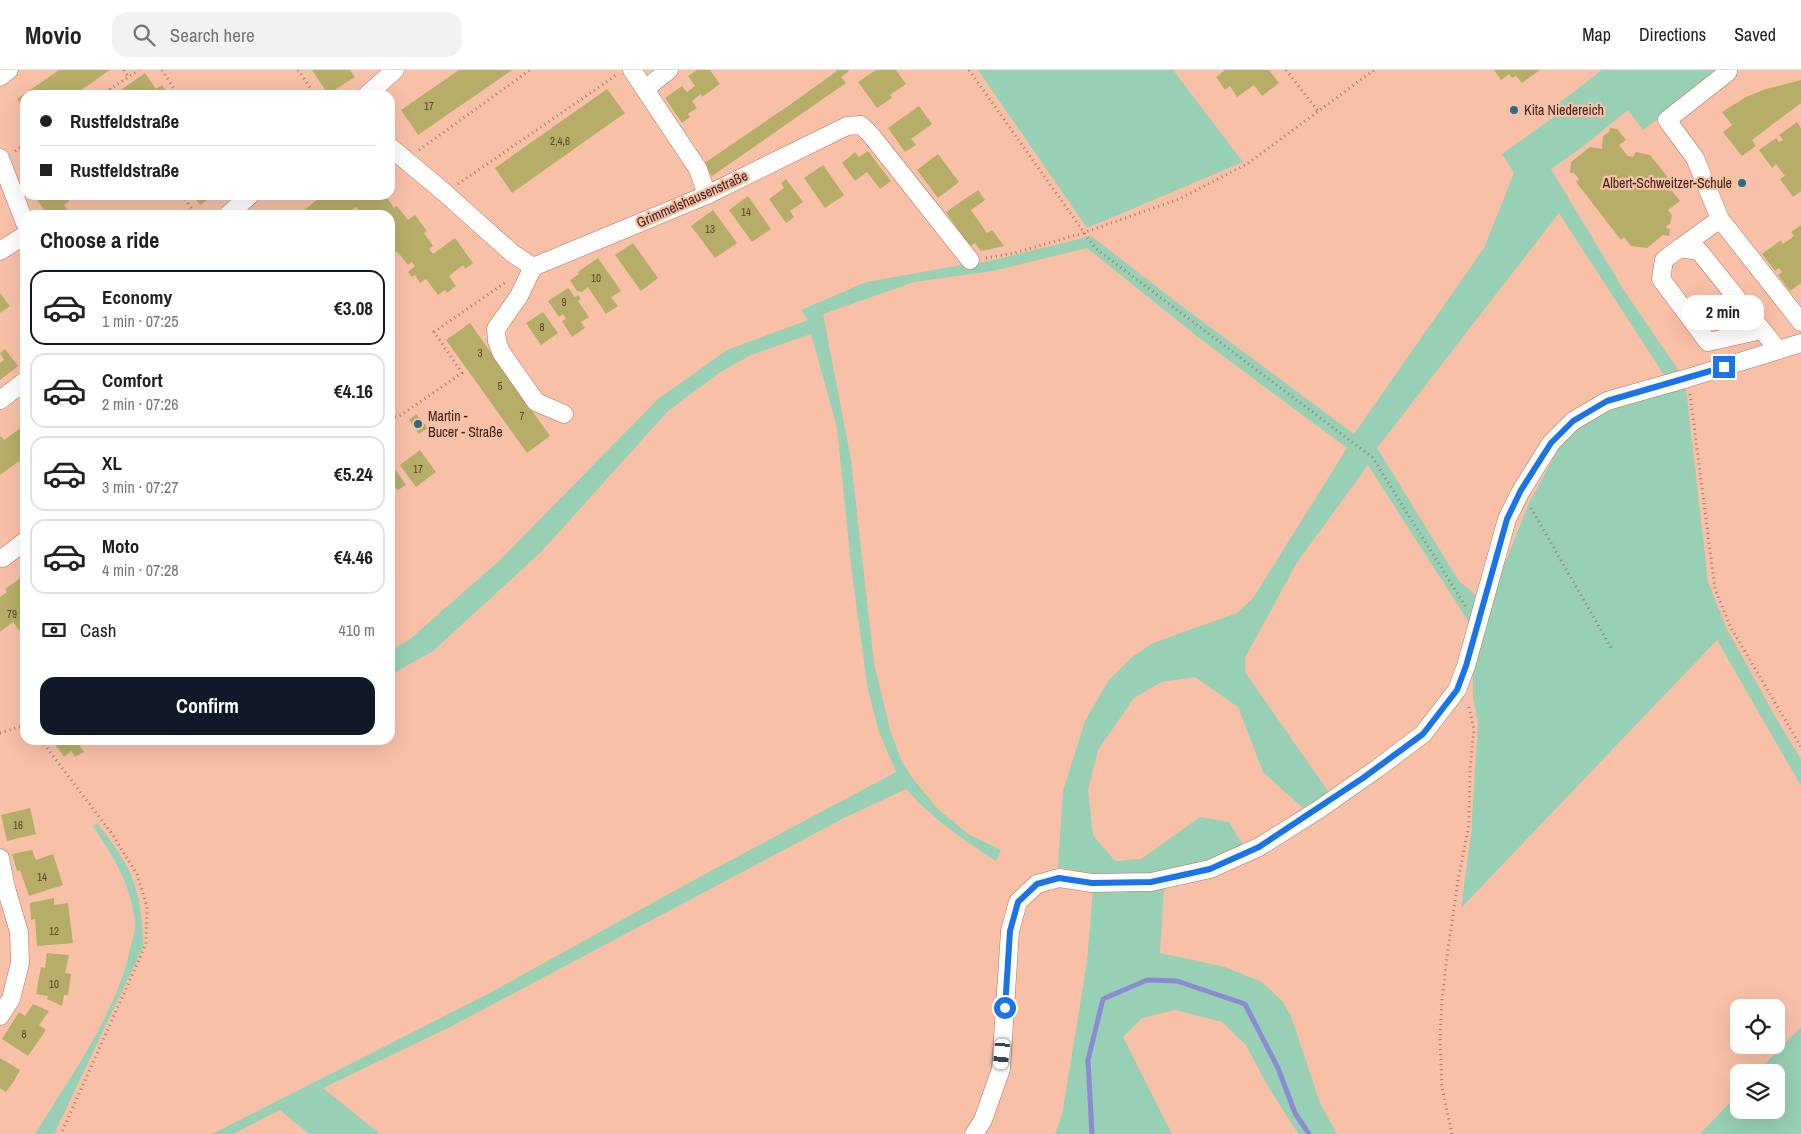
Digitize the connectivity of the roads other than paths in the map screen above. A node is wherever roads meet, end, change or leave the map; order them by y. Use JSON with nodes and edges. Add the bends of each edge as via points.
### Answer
{"nodes":[{"id":1,"x":9,"y":70,"type":"edge"},
{"id":2,"x":394,"y":70,"type":"edge"},
{"id":3,"x":632,"y":70,"type":"edge"},
{"id":4,"x":668,"y":70,"type":"edge"},
{"id":5,"x":1726,"y":70,"type":"edge"},
{"id":6,"x":0,"y":76,"type":"edge"},
{"id":7,"x":644,"y":89,"type":"junction"},
{"id":8,"x":373,"y":90,"type":"edge"},
{"id":9,"x":395,"y":151,"type":"edge"},
{"id":10,"x":0,"y":158,"type":"edge"},
{"id":11,"x":707,"y":195,"type":"junction"},
{"id":12,"x":244,"y":200,"type":"edge"},
{"id":13,"x":20,"y":210,"type":"edge"},
{"id":14,"x":234,"y":210,"type":"edge"},
{"id":15,"x":1720,"y":219,"type":"junction"},
{"id":16,"x":20,"y":238,"type":"edge"},
{"id":17,"x":1680,"y":248,"type":"junction"},
{"id":18,"x":0,"y":251,"type":"edge"},
{"id":19,"x":970,"y":260,"type":"road end"},
{"id":20,"x":534,"y":267,"type":"junction"},
{"id":21,"x":1801,"y":322,"type":"edge"},
{"id":22,"x":1762,"y":330,"type":"junction"},
{"id":23,"x":1801,"y":343,"type":"edge"},
{"id":24,"x":1778,"y":350,"type":"junction"},
{"id":25,"x":20,"y":386,"type":"edge"},
{"id":26,"x":0,"y":400,"type":"edge"},
{"id":27,"x":564,"y":414,"type":"dead end"},
{"id":28,"x":20,"y":545,"type":"edge"},
{"id":29,"x":3,"y":558,"type":"dead end"},
{"id":30,"x":0,"y":858,"type":"edge"},
{"id":31,"x":0,"y":1016,"type":"edge"},
{"id":32,"x":974,"y":1134,"type":"edge"}],
"edges":[{"from":1,"to":6,"type":"street"},
{"from":2,"to":8,"type":"street"},
{"from":3,"to":7,"type":"street"},
{"from":4,"to":7,"type":"street"},
{"from":5,"to":15,"type":"street","via":[[1728,72],[1666,120],[1695,158]]},
{"from":7,"to":11,"type":"street","via":[[698,168]]},
{"from":9,"to":20,"type":"street","via":[[512,252]]},
{"from":10,"to":13,"type":"street"},
{"from":11,"to":19,"type":"street","name":"Grimmelshausenstraße","via":[[846,126],[861,125]]},
{"from":11,"to":20,"type":"street","name":"Grimmelshausenstraße"},
{"from":12,"to":14,"type":"street"},
{"from":15,"to":17,"type":"street"},
{"from":15,"to":21,"type":"street"},
{"from":16,"to":18,"type":"street"},
{"from":17,"to":22,"type":"street","via":[[1699,251]]},
{"from":17,"to":22,"type":"street","via":[[1664,260],[1661,279],[1708,342]]},
{"from":20,"to":27,"type":"street","via":[[519,296],[496,328],[497,342],[536,402]]},
{"from":22,"to":24,"type":"street"},
{"from":23,"to":24,"type":"street"},
{"from":24,"to":32,"type":"street","via":[[1607,401],[1573,421],[1551,443],[1507,519],[1457,690],[1423,734],[1259,847],[1210,869],[1151,882],[1092,883],[1059,878],[1037,884],[1018,902],[1010,931],[1000,1069],[983,1120]]},
{"from":25,"to":26,"type":"street"},
{"from":28,"to":29,"type":"street"},
{"from":30,"to":31,"type":"street","via":[[19,932],[20,963],[11,999]]}]}
